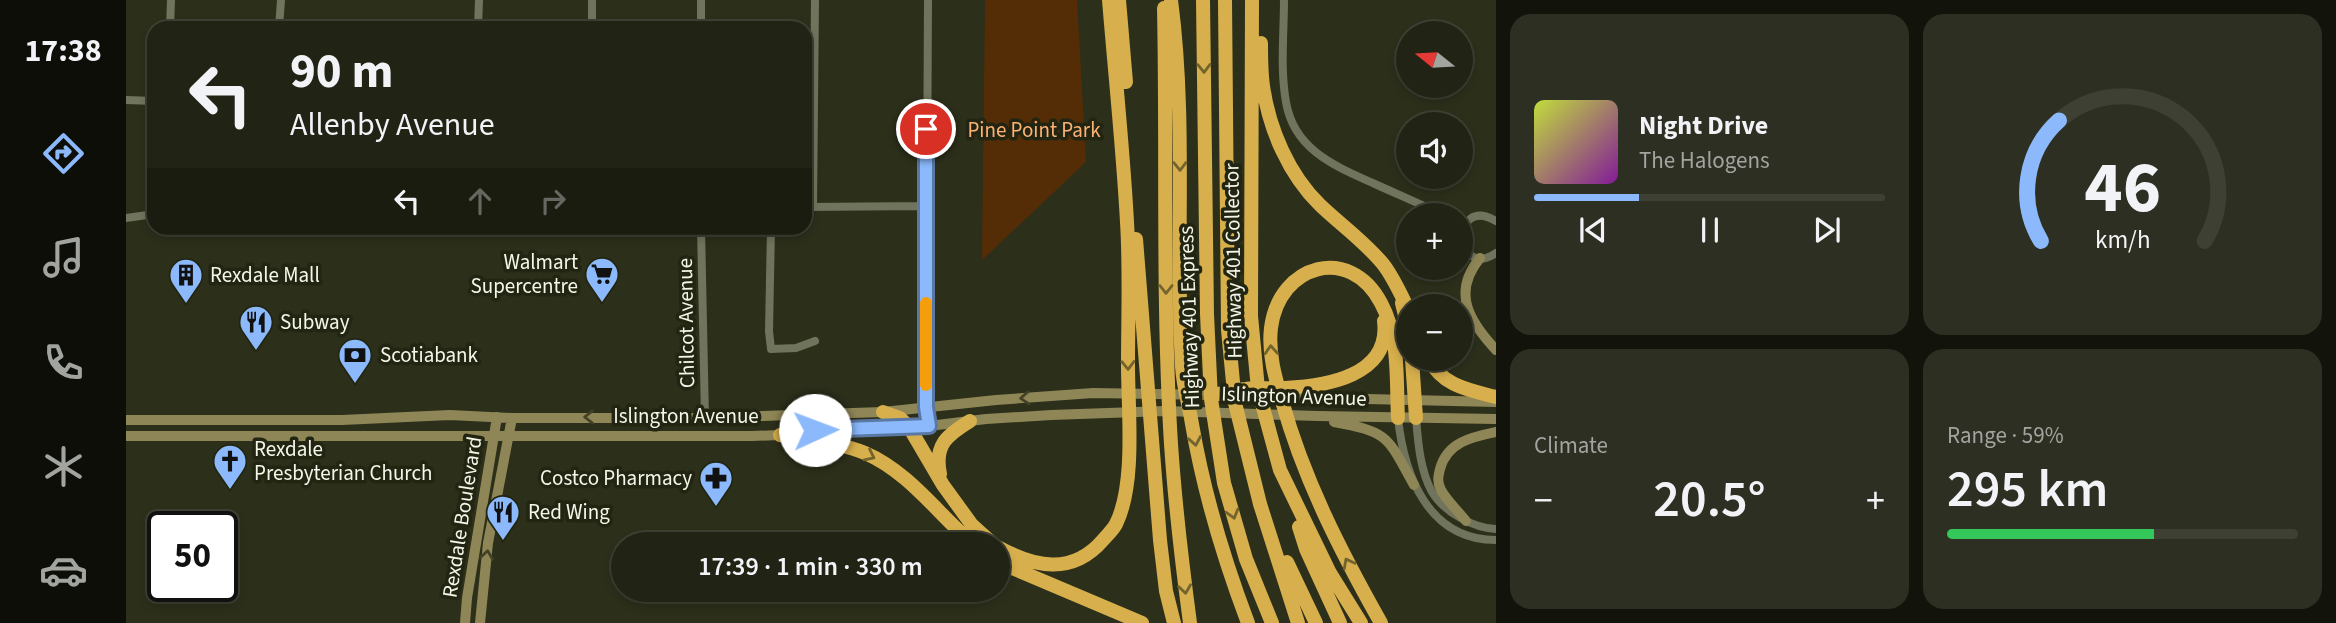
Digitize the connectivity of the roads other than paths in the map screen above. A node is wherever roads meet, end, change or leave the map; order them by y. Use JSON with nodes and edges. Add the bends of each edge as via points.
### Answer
{"nodes":[{"id":1,"x":172,"y":0,"type":"edge"},
{"id":2,"x":281,"y":0,"type":"edge"},
{"id":3,"x":479,"y":0,"type":"edge"},
{"id":4,"x":592,"y":0,"type":"edge"},
{"id":5,"x":701,"y":0,"type":"edge"},
{"id":6,"x":815,"y":0,"type":"edge"},
{"id":7,"x":928,"y":0,"type":"edge"},
{"id":8,"x":1109,"y":0,"type":"edge"},
{"id":9,"x":1119,"y":0,"type":"edge"},
{"id":10,"x":1164,"y":0,"type":"edge"},
{"id":11,"x":1171,"y":0,"type":"edge"},
{"id":12,"x":1203,"y":0,"type":"edge"},
{"id":13,"x":1225,"y":0,"type":"edge"},
{"id":14,"x":1252,"y":0,"type":"edge"},
{"id":15,"x":1258,"y":0,"type":"edge"},
{"id":16,"x":1284,"y":0,"type":"edge"},
{"id":17,"x":170,"y":21,"type":"edge"},
{"id":18,"x":280,"y":21,"type":"edge"},
{"id":19,"x":478,"y":21,"type":"edge"},
{"id":20,"x":592,"y":21,"type":"edge"},
{"id":21,"x":701,"y":21,"type":"edge"},
{"id":22,"x":126,"y":100,"type":"edge"},
{"id":23,"x":147,"y":101,"type":"edge"},
{"id":24,"x":812,"y":104,"type":"edge"},
{"id":25,"x":1130,"y":143,"type":"junction"},
{"id":26,"x":1416,"y":203,"type":"edge"},
{"id":27,"x":926,"y":206,"type":"junction"},
{"id":28,"x":812,"y":207,"type":"edge"},
{"id":29,"x":1496,"y":208,"type":"edge"},
{"id":30,"x":147,"y":215,"type":"edge"},
{"id":31,"x":1484,"y":215,"type":"junction"},
{"id":32,"x":126,"y":218,"type":"edge"},
{"id":33,"x":1473,"y":218,"type":"edge"},
{"id":34,"x":1496,"y":221,"type":"edge"},
{"id":35,"x":1127,"y":223,"type":"junction"},
{"id":36,"x":701,"y":235,"type":"edge"},
{"id":37,"x":771,"y":235,"type":"edge"},
{"id":38,"x":1490,"y":257,"type":"edge"},
{"id":39,"x":1399,"y":288,"type":"junction"},
{"id":40,"x":1400,"y":294,"type":"edge"},
{"id":41,"x":1402,"y":294,"type":"edge"},
{"id":42,"x":1381,"y":302,"type":"junction"},
{"id":43,"x":815,"y":341,"type":"dead end"},
{"id":44,"x":1496,"y":350,"type":"edge"},
{"id":45,"x":1413,"y":371,"type":"edge"},
{"id":46,"x":1436,"y":371,"type":"edge"},
{"id":47,"x":1311,"y":391,"type":"junction"},
{"id":48,"x":1214,"y":395,"type":"joint"},
{"id":49,"x":1496,"y":397,"type":"edge"},
{"id":50,"x":1397,"y":400,"type":"junction"},
{"id":51,"x":1414,"y":400,"type":"junction"},
{"id":52,"x":1496,"y":402,"type":"edge"},
{"id":53,"x":926,"y":407,"type":"junction"},
{"id":54,"x":883,"y":412,"type":"junction"},
{"id":55,"x":1318,"y":416,"type":"junction"},
{"id":56,"x":496,"y":417,"type":"junction"},
{"id":57,"x":512,"y":418,"type":"junction"},
{"id":58,"x":705,"y":418,"type":"junction"},
{"id":59,"x":1398,"y":418,"type":"junction"},
{"id":60,"x":1416,"y":418,"type":"junction"},
{"id":61,"x":1496,"y":419,"type":"edge"},
{"id":62,"x":126,"y":420,"type":"edge"},
{"id":63,"x":970,"y":421,"type":"junction"},
{"id":64,"x":929,"y":426,"type":"junction"},
{"id":65,"x":909,"y":427,"type":"junction"},
{"id":66,"x":1496,"y":432,"type":"edge"},
{"id":67,"x":509,"y":435,"type":"junction"},
{"id":68,"x":780,"y":435,"type":"junction"},
{"id":69,"x":126,"y":436,"type":"edge"},
{"id":70,"x":494,"y":436,"type":"junction"},
{"id":71,"x":1280,"y":470,"type":"junction"},
{"id":72,"x":943,"y":485,"type":"junction"},
{"id":73,"x":1414,"y":485,"type":"junction"},
{"id":74,"x":1260,"y":504,"type":"junction"},
{"id":75,"x":1465,"y":520,"type":"junction"},
{"id":76,"x":1496,"y":528,"type":"edge"},
{"id":77,"x":961,"y":532,"type":"edge"},
{"id":78,"x":980,"y":532,"type":"edge"},
{"id":79,"x":1496,"y":540,"type":"edge"},
{"id":80,"x":1010,"y":553,"type":"edge"},
{"id":81,"x":1010,"y":567,"type":"edge"},
{"id":82,"x":465,"y":623,"type":"edge"},
{"id":83,"x":480,"y":623,"type":"edge"},
{"id":84,"x":1142,"y":623,"type":"edge"},
{"id":85,"x":1174,"y":623,"type":"edge"},
{"id":86,"x":1189,"y":623,"type":"edge"},
{"id":87,"x":1248,"y":623,"type":"edge"},
{"id":88,"x":1272,"y":623,"type":"edge"},
{"id":89,"x":1298,"y":623,"type":"edge"},
{"id":90,"x":1316,"y":623,"type":"edge"},
{"id":91,"x":1340,"y":623,"type":"edge"},
{"id":92,"x":1361,"y":623,"type":"edge"},
{"id":93,"x":1381,"y":623,"type":"edge"}],
"edges":[{"from":1,"to":17,"type":"street"},
{"from":2,"to":18,"type":"street"},
{"from":3,"to":19,"type":"street"},
{"from":4,"to":20,"type":"street"},
{"from":5,"to":21,"type":"street"},
{"from":6,"to":24,"type":"street"},
{"from":7,"to":27,"type":"street"},
{"from":8,"to":35,"type":"highway"},
{"from":9,"to":25,"type":"highway"},
{"from":10,"to":86,"type":"highway","one_way":true,"via":[[1171,443]]},
{"from":11,"to":87,"type":"highway","one_way":true,"via":[[1180,162],[1182,369],[1202,480]]},
{"from":12,"to":88,"type":"highway","name":"Highway 401 Express","one_way":true,"via":[[1211,399],[1224,483],[1246,559]]},
{"from":13,"to":74,"type":"highway","name":"Highway 401 Express","via":[[1228,331],[1235,403]]},
{"from":14,"to":71,"type":"highway","name":"Highway 401 Collector","via":[[1251,316],[1258,389]]},
{"from":15,"to":39,"type":"highway","via":[[1263,86],[1285,158],[1319,204],[1382,264]]},
{"from":16,"to":26,"type":"street","via":[[1284,85],[1291,121],[1300,136],[1332,165]]},
{"from":22,"to":23,"type":"street"},
{"from":25,"to":35,"type":"highway"},
{"from":25,"to":85,"type":"highway","via":[[1160,540]]},
{"from":27,"to":28,"type":"street"},
{"from":27,"to":53,"type":"street"},
{"from":29,"to":31,"type":"street"},
{"from":30,"to":32,"type":"street"},
{"from":31,"to":33,"type":"street"},
{"from":31,"to":34,"type":"street"},
{"from":35,"to":80,"type":"highway","one_way":true,"via":[[1129,436],[1123,505],[1115,525],[1087,555],[1073,562],[1034,563]]},
{"from":36,"to":58,"type":"street","name":"Chilcot Avenue"},
{"from":37,"to":43,"type":"street","via":[[771,349]]},
{"from":38,"to":44,"type":"main road","via":[[1471,269],[1466,283],[1467,308],[1477,330]]},
{"from":39,"to":40,"type":"highway"},
{"from":39,"to":41,"type":"highway"},
{"from":42,"to":47,"type":"highway","via":[[1385,325],[1377,356],[1350,377]]},
{"from":42,"to":50,"type":"highway","via":[[1393,336]]},
{"from":93,"to":42,"type":"highway","one_way":true,"via":[[1346,562],[1301,461],[1270,349],[1279,301],[1307,272],[1349,271],[1371,287]]},
{"from":45,"to":51,"type":"highway"},
{"from":46,"to":49,"type":"highway","via":[[1447,381]]},
{"from":47,"to":48,"type":"highway","via":[[1248,388]]},
{"from":47,"to":50,"type":"main road","name":"Islington Avenue"},
{"from":48,"to":53,"type":"main road","name":"Islington Avenue","one_way":true,"via":[[1094,394]]},
{"from":50,"to":51,"type":"main road","name":"Islington Avenue"},
{"from":50,"to":59,"type":"highway"},
{"from":51,"to":52,"type":"main road","name":"Islington Avenue"},
{"from":51,"to":60,"type":"highway"},
{"from":53,"to":54,"type":"main road","name":"Islington Avenue"},
{"from":53,"to":64,"type":"street"},
{"from":54,"to":58,"type":"main road","name":"Islington Avenue"},
{"from":54,"to":65,"type":"highway"},
{"from":55,"to":59,"type":"main road","name":"Islington Avenue"},
{"from":55,"to":63,"type":"main road","name":"Islington Avenue","via":[[1165,411]]},
{"from":55,"to":73,"type":"main road","via":[[1384,436]]},
{"from":56,"to":57,"type":"main road","name":"Islington Avenue"},
{"from":56,"to":62,"type":"main road","name":"Islington Avenue"},
{"from":56,"to":70,"type":"main road","name":"Rexdale Boulevard"},
{"from":58,"to":57,"type":"main road","name":"Islington Avenue","one_way":true},
{"from":57,"to":67,"type":"main road","name":"Rexdale Boulevard"},
{"from":59,"to":60,"type":"main road","name":"Islington Avenue"},
{"from":59,"to":73,"type":"street"},
{"from":60,"to":61,"type":"main road","name":"Islington Avenue"},
{"from":60,"to":75,"type":"street","via":[[1418,444],[1433,493]]},
{"from":63,"to":64,"type":"main road","name":"Islington Avenue"},
{"from":63,"to":72,"type":"highway","via":[[941,446],[938,456]]},
{"from":64,"to":65,"type":"main road","name":"Islington Avenue"},
{"from":65,"to":68,"type":"main road","name":"Islington Avenue"},
{"from":65,"to":72,"type":"highway"},
{"from":66,"to":75,"type":"main road","via":[[1458,443],[1441,464],[1437,479],[1442,492]]},
{"from":67,"to":68,"type":"main road","name":"Islington Avenue"},
{"from":67,"to":70,"type":"main road","name":"Islington Avenue"},
{"from":83,"to":67,"type":"main road","name":"Rexdale Boulevard","one_way":true,"via":[[488,543]]},
{"from":68,"to":77,"type":"highway","one_way":true,"via":[[849,448],[880,461]]},
{"from":69,"to":70,"type":"main road","name":"Islington Avenue"},
{"from":70,"to":82,"type":"main road","name":"Rexdale Boulevard"},
{"from":71,"to":91,"type":"highway","via":[[1306,549]]},
{"from":71,"to":92,"type":"highway","name":"Highway 401 Collector","via":[[1330,573]]},
{"from":72,"to":78,"type":"highway"},
{"from":73,"to":79,"type":"street","via":[[1444,523],[1471,537]]},
{"from":74,"to":89,"type":"highway","name":"Highway 401 Express"},
{"from":74,"to":90,"type":"highway"},
{"from":75,"to":76,"type":"street"},
{"from":81,"to":84,"type":"highway"}]}
